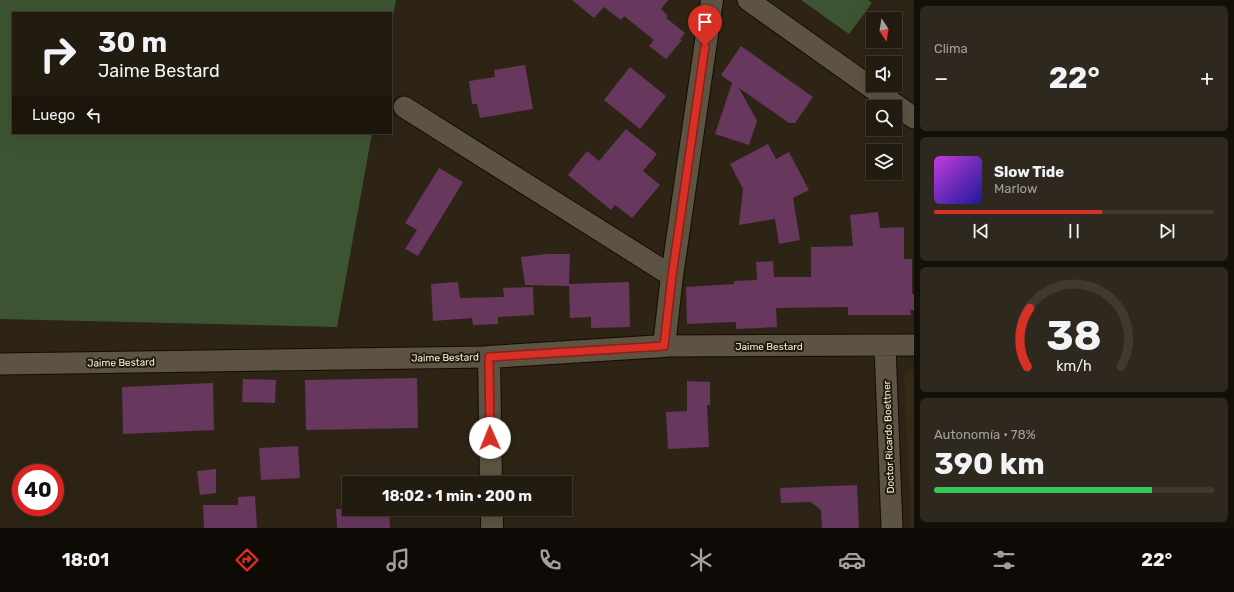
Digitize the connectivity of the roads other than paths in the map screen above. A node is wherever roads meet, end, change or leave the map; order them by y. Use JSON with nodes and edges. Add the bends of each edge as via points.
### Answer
{"nodes":[{"id":1,"x":712,"y":0,"type":"edge"},
{"id":2,"x":748,"y":0,"type":"edge"},
{"id":3,"x":404,"y":107,"type":"dead end"},
{"id":4,"x":914,"y":118,"type":"edge"},
{"id":5,"x":672,"y":276,"type":"junction"},
{"id":6,"x":914,"y":345,"type":"edge"},
{"id":7,"x":664,"y":346,"type":"junction"},
{"id":8,"x":885,"y":346,"type":"junction"},
{"id":9,"x":489,"y":357,"type":"junction"},
{"id":10,"x":0,"y":364,"type":"edge"},
{"id":11,"x":491,"y":476,"type":"edge"},
{"id":12,"x":492,"y":516,"type":"edge"},
{"id":13,"x":492,"y":528,"type":"edge"},
{"id":14,"x":892,"y":528,"type":"edge"}],
"edges":[{"from":1,"to":5,"type":"street"},
{"from":2,"to":4,"type":"street"},
{"from":3,"to":5,"type":"street"},
{"from":5,"to":7,"type":"street"},
{"from":6,"to":8,"type":"street","name":"Jaime Bestard"},
{"from":7,"to":8,"type":"street","name":"Jaime Bestard"},
{"from":7,"to":9,"type":"street","name":"Jaime Bestard"},
{"from":8,"to":14,"type":"street","name":"Doctor Ricardo Boettner"},
{"from":9,"to":10,"type":"street","name":"Jaime Bestard"},
{"from":9,"to":11,"type":"street"},
{"from":12,"to":13,"type":"street"}]}
